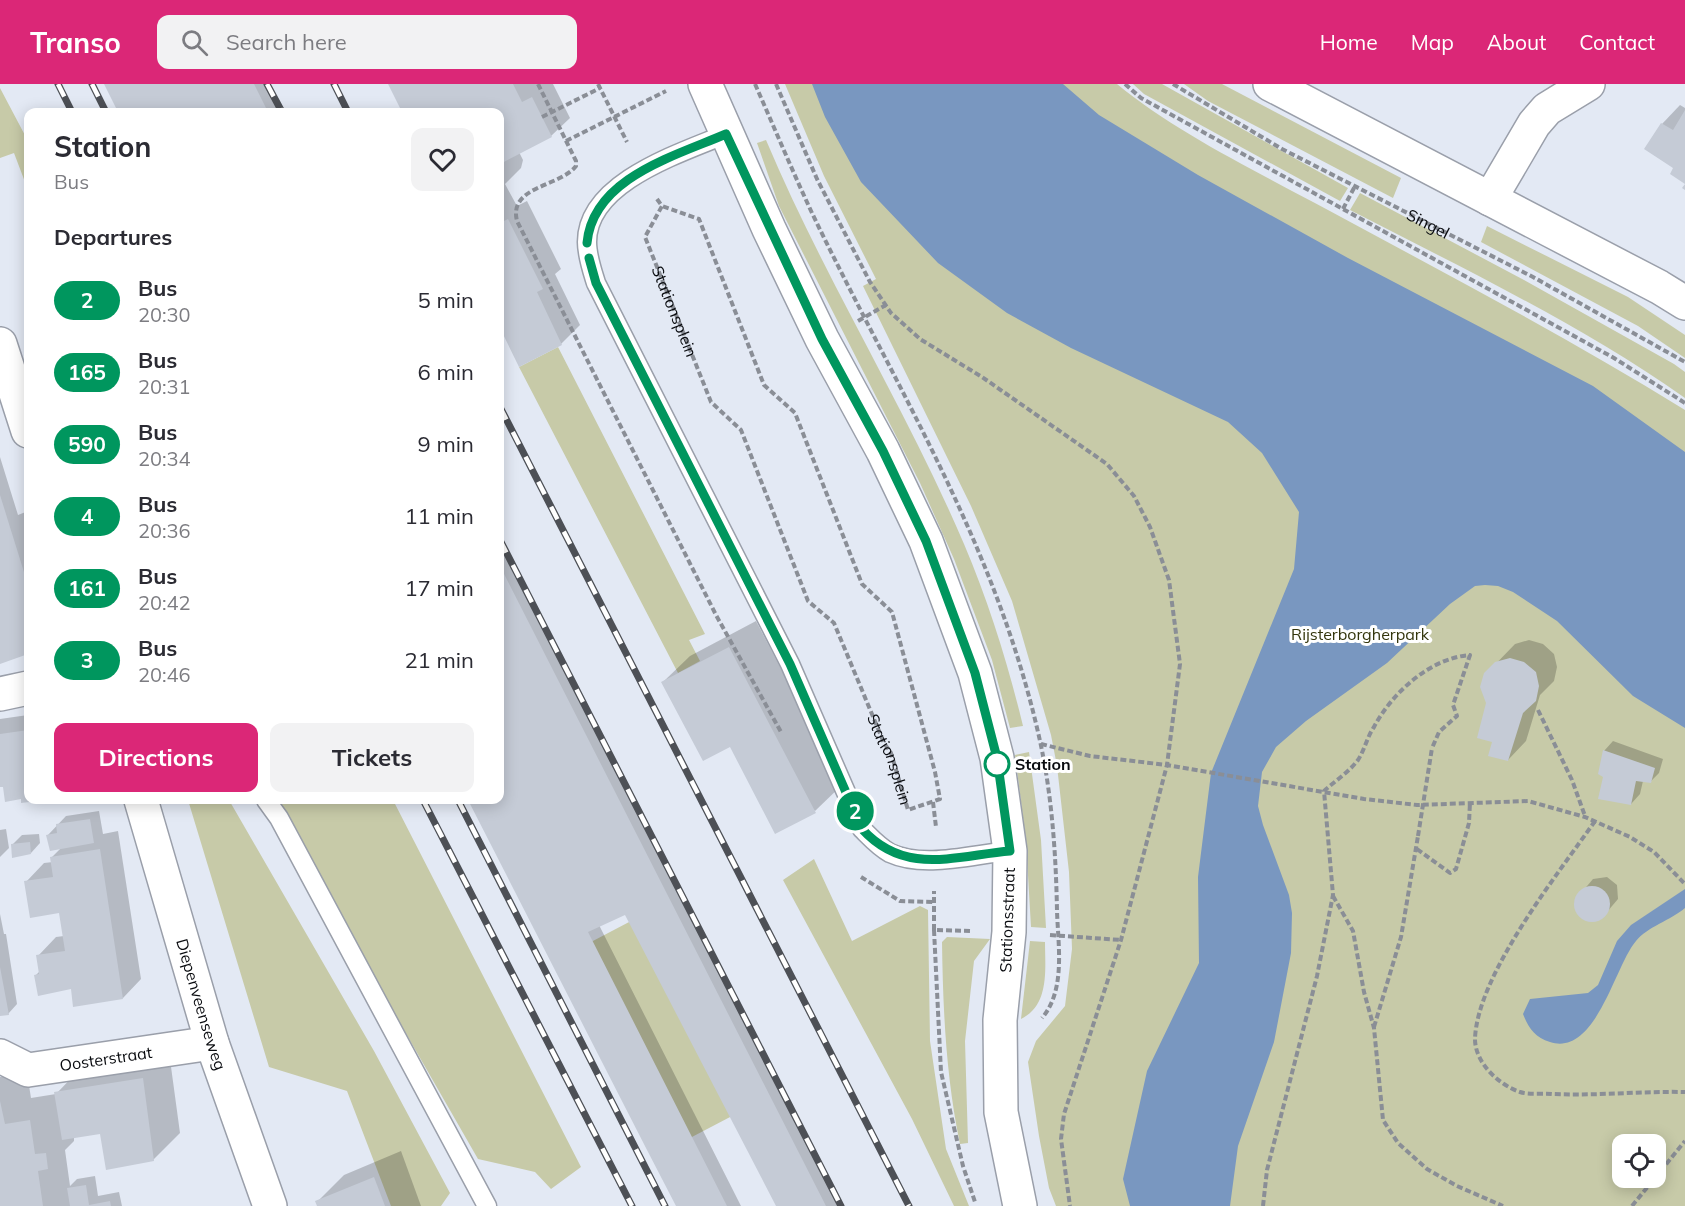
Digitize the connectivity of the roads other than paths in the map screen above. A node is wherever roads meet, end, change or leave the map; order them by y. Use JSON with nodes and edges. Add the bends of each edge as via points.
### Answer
{"nodes":[{"id":1,"x":705,"y":84,"type":"edge"},
{"id":2,"x":1270,"y":84,"type":"edge"},
{"id":3,"x":1588,"y":84,"type":"edge"},
{"id":4,"x":726,"y":134,"type":"junction"},
{"id":5,"x":1490,"y":199,"type":"junction"},
{"id":6,"x":1685,"y":303,"type":"edge"},
{"id":7,"x":0,"y":344,"type":"edge"},
{"id":8,"x":24,"y":419,"type":"edge"},
{"id":9,"x":24,"y":689,"type":"edge"},
{"id":10,"x":0,"y":694,"type":"edge"},
{"id":11,"x":142,"y":804,"type":"edge"},
{"id":12,"x":269,"y":804,"type":"edge"},
{"id":13,"x":1010,"y":851,"type":"junction"},
{"id":14,"x":212,"y":1043,"type":"junction"},
{"id":15,"x":0,"y":1056,"type":"edge"},
{"id":16,"x":270,"y":1206,"type":"edge"},
{"id":17,"x":487,"y":1206,"type":"edge"},
{"id":18,"x":1020,"y":1206,"type":"edge"}],
"edges":[{"from":1,"to":4,"type":"street","name":"Stationsstraat"},
{"from":2,"to":5,"type":"street"},
{"from":3,"to":5,"type":"street","via":[[1546,110],[1534,124]]},
{"from":4,"to":13,"type":"street","name":"Stationsstraat","via":[[822,339],[926,541],[975,673],[997,758]]},
{"from":4,"to":13,"type":"lane","via":[[642,172],[619,187],[594,214],[587,243],[594,275],[790,664],[862,829],[890,853],[907,858]]},
{"from":5,"to":6,"type":"street"},
{"from":7,"to":8,"type":"street"},
{"from":9,"to":10,"type":"street"},
{"from":11,"to":14,"type":"street","name":"Diepenveenseweg"},
{"from":12,"to":17,"type":"lane"},
{"from":13,"to":18,"type":"street","name":"Stationsstraat","via":[[1009,932],[1000,1020],[1001,1112]]},
{"from":14,"to":15,"type":"street","name":"Oosterstraat","via":[[28,1070]]},
{"from":14,"to":16,"type":"street","name":"Diepenveenseweg"}]}
